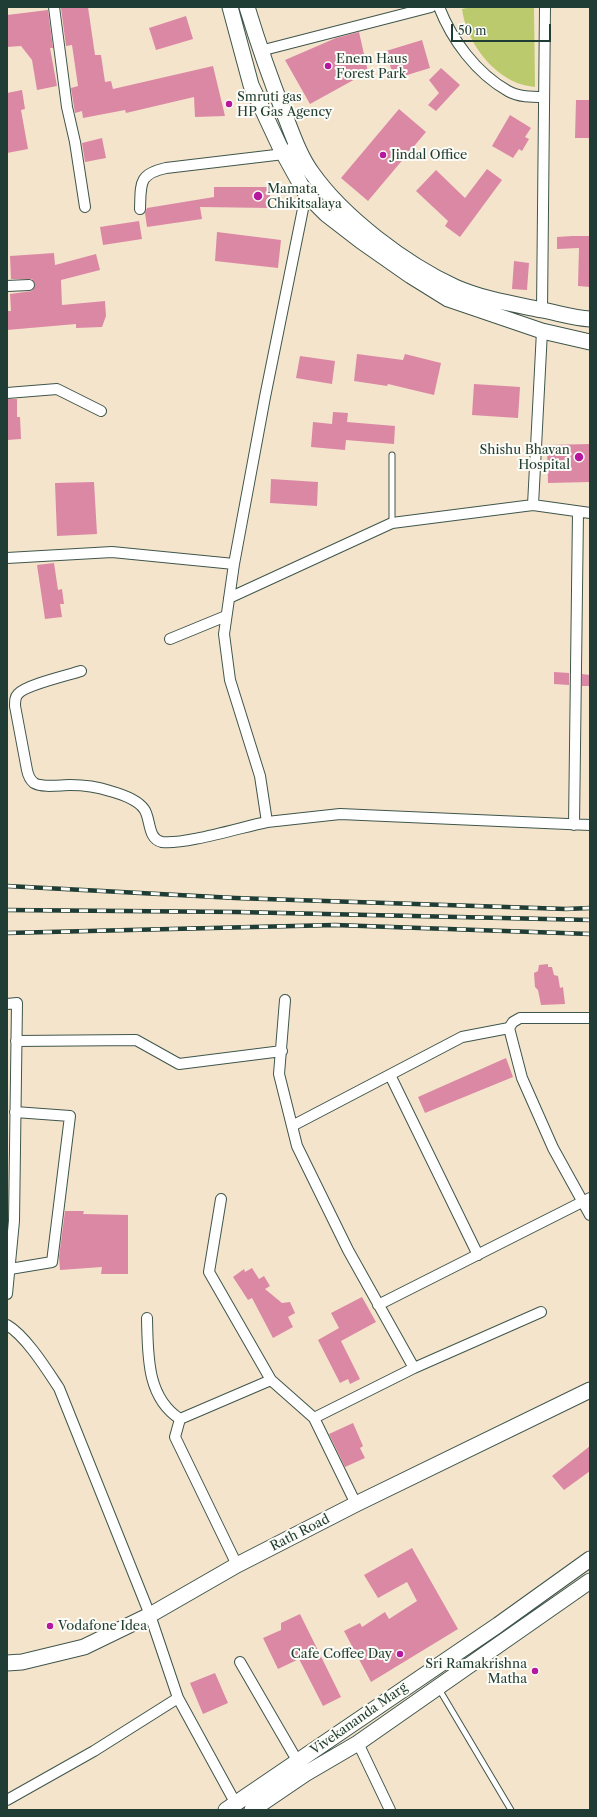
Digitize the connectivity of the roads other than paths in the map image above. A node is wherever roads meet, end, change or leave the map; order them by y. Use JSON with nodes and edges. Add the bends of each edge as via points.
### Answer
{"nodes":[{"id":1,"x":54,"y":7,"type":"edge"},
{"id":2,"x":230,"y":7,"type":"edge"},
{"id":3,"x":247,"y":7,"type":"edge"},
{"id":4,"x":431,"y":7,"type":"edge"},
{"id":5,"x":439,"y":7,"type":"edge"},
{"id":6,"x":545,"y":7,"type":"edge"},
{"id":7,"x":260,"y":50,"type":"junction"},
{"id":8,"x":544,"y":97,"type":"junction"},
{"id":9,"x":296,"y":144,"type":"junction"},
{"id":10,"x":284,"y":154,"type":"junction"},
{"id":11,"x":306,"y":194,"type":"junction"},
{"id":12,"x":85,"y":207,"type":"dead end"},
{"id":13,"x":140,"y":209,"type":"dead end"},
{"id":14,"x":29,"y":285,"type":"dead end"},
{"id":15,"x":7,"y":286,"type":"edge"},
{"id":16,"x":542,"y":310,"type":"junction"},
{"id":17,"x":587,"y":319,"type":"edge"},
{"id":18,"x":542,"y":331,"type":"junction"},
{"id":19,"x":590,"y":342,"type":"edge"},
{"id":20,"x":7,"y":393,"type":"edge"},
{"id":21,"x":101,"y":410,"type":"dead end"},
{"id":22,"x":392,"y":455,"type":"dead end"},
{"id":23,"x":533,"y":505,"type":"junction"},
{"id":24,"x":578,"y":512,"type":"junction"},
{"id":25,"x":590,"y":513,"type":"edge"},
{"id":26,"x":392,"y":522,"type":"junction"},
{"id":27,"x":7,"y":558,"type":"edge"},
{"id":28,"x":234,"y":564,"type":"junction"},
{"id":29,"x":229,"y":598,"type":"junction"},
{"id":30,"x":226,"y":616,"type":"junction"},
{"id":31,"x":170,"y":640,"type":"dead end"},
{"id":32,"x":81,"y":671,"type":"dead end"},
{"id":33,"x":266,"y":822,"type":"junction"},
{"id":34,"x":574,"y":824,"type":"junction"},
{"id":35,"x":590,"y":824,"type":"edge"},
{"id":36,"x":285,"y":1000,"type":"dead end"},
{"id":37,"x":7,"y":1004,"type":"edge"},
{"id":38,"x":590,"y":1018,"type":"edge"},
{"id":39,"x":509,"y":1028,"type":"junction"},
{"id":40,"x":16,"y":1041,"type":"junction"},
{"id":41,"x":282,"y":1051,"type":"junction"},
{"id":42,"x":390,"y":1074,"type":"junction"},
{"id":43,"x":15,"y":1112,"type":"junction"},
{"id":44,"x":292,"y":1126,"type":"junction"},
{"id":45,"x":221,"y":1199,"type":"dead end"},
{"id":46,"x":586,"y":1200,"type":"edge"},
{"id":47,"x":590,"y":1215,"type":"edge"},
{"id":48,"x":478,"y":1255,"type":"junction"},
{"id":49,"x":10,"y":1269,"type":"junction"},
{"id":50,"x":7,"y":1294,"type":"edge"},
{"id":51,"x":378,"y":1305,"type":"junction"},
{"id":52,"x":541,"y":1312,"type":"dead end"},
{"id":53,"x":147,"y":1318,"type":"dead end"},
{"id":54,"x":7,"y":1325,"type":"edge"},
{"id":55,"x":414,"y":1368,"type":"junction"},
{"id":56,"x":271,"y":1380,"type":"junction"},
{"id":57,"x":590,"y":1390,"type":"edge"},
{"id":58,"x":314,"y":1418,"type":"junction"},
{"id":59,"x":180,"y":1419,"type":"junction"},
{"id":60,"x":356,"y":1504,"type":"junction"},
{"id":61,"x":590,"y":1559,"type":"edge"},
{"id":62,"x":237,"y":1565,"type":"junction"},
{"id":63,"x":590,"y":1581,"type":"edge"},
{"id":64,"x":150,"y":1614,"type":"junction"},
{"id":65,"x":240,"y":1662,"type":"dead end"},
{"id":66,"x":7,"y":1663,"type":"edge"},
{"id":67,"x":438,"y":1688,"type":"junction"},
{"id":68,"x":178,"y":1698,"type":"junction"},
{"id":69,"x":358,"y":1743,"type":"junction"},
{"id":70,"x":298,"y":1762,"type":"junction"},
{"id":71,"x":7,"y":1800,"type":"edge"},
{"id":72,"x":231,"y":1807,"type":"edge"},
{"id":73,"x":252,"y":1810,"type":"edge"},
{"id":74,"x":390,"y":1810,"type":"edge"},
{"id":75,"x":511,"y":1810,"type":"edge"}],
"edges":[{"from":1,"to":12,"type":"street","via":[[67,107]]},
{"from":2,"to":10,"type":"street","via":[[251,85]]},
{"from":3,"to":7,"type":"street"},
{"from":4,"to":7,"type":"street"},
{"from":5,"to":8,"type":"street","via":[[462,49],[483,73],[508,92]]},
{"from":6,"to":8,"type":"street"},
{"from":7,"to":9,"type":"street"},
{"from":8,"to":16,"type":"street"},
{"from":9,"to":10,"type":"street"},
{"from":9,"to":16,"type":"street","via":[[311,172],[332,198],[365,228],[421,268],[468,292],[495,301]]},
{"from":10,"to":11,"type":"street"},
{"from":10,"to":13,"type":"street","via":[[166,168],[149,173],[144,176],[141,183]]},
{"from":11,"to":18,"type":"street","via":[[326,214],[361,241],[448,299]]},
{"from":11,"to":28,"type":"street"},
{"from":14,"to":15,"type":"street"},
{"from":16,"to":17,"type":"street"},
{"from":18,"to":19,"type":"street"},
{"from":18,"to":23,"type":"street"},
{"from":20,"to":21,"type":"street","via":[[57,389]]},
{"from":22,"to":26,"type":"lane"},
{"from":23,"to":24,"type":"street"},
{"from":23,"to":26,"type":"street"},
{"from":24,"to":25,"type":"street"},
{"from":24,"to":34,"type":"street"},
{"from":26,"to":29,"type":"street"},
{"from":27,"to":28,"type":"street","via":[[112,552]]},
{"from":28,"to":29,"type":"street"},
{"from":29,"to":30,"type":"street"},
{"from":30,"to":31,"type":"street"},
{"from":30,"to":33,"type":"street","via":[[224,634],[230,680],[260,776]]},
{"from":32,"to":33,"type":"street","via":[[25,688],[18,694],[15,706],[27,770],[29,778],[34,783],[108,790],[137,802],[144,809],[151,831],[160,842],[195,838]]},
{"from":33,"to":34,"type":"street","via":[[340,814]]},
{"from":34,"to":35,"type":"street"},
{"from":36,"to":41,"type":"street"},
{"from":37,"to":40,"type":"street","via":[[17,1002]]},
{"from":38,"to":39,"type":"street","via":[[520,1018]]},
{"from":39,"to":42,"type":"street","via":[[462,1037]]},
{"from":39,"to":46,"type":"street","via":[[522,1078],[553,1148]]},
{"from":40,"to":41,"type":"street","via":[[136,1040],[179,1064]]},
{"from":40,"to":43,"type":"street"},
{"from":41,"to":44,"type":"street","via":[[279,1074]]},
{"from":42,"to":44,"type":"street"},
{"from":42,"to":48,"type":"street"},
{"from":43,"to":49,"type":"street","via":[[14,1221]]},
{"from":43,"to":49,"type":"street","via":[[70,1116],[52,1262]]},
{"from":44,"to":51,"type":"street","via":[[300,1153]]},
{"from":45,"to":56,"type":"street","via":[[209,1272]]},
{"from":46,"to":47,"type":"street"},
{"from":46,"to":48,"type":"street"},
{"from":48,"to":51,"type":"street"},
{"from":49,"to":50,"type":"street"},
{"from":51,"to":55,"type":"street"},
{"from":52,"to":55,"type":"street"},
{"from":53,"to":59,"type":"street","via":[[148,1356],[155,1391],[169,1411]]},
{"from":54,"to":64,"type":"street","via":[[38,1356],[59,1388]]},
{"from":55,"to":58,"type":"street"},
{"from":56,"to":58,"type":"street"},
{"from":56,"to":59,"type":"street"},
{"from":57,"to":60,"type":"street","name":"Rath Road"},
{"from":58,"to":60,"type":"street"},
{"from":59,"to":62,"type":"street","via":[[175,1437]]},
{"from":60,"to":62,"type":"street","name":"Rath Road"},
{"from":61,"to":70,"type":"street","name":"Vivekananda Marg"},
{"from":62,"to":64,"type":"street","name":"Rath Road"},
{"from":63,"to":67,"type":"street","name":"Vivekananda Marg"},
{"from":64,"to":66,"type":"street","name":"Rath Road","via":[[84,1647],[22,1662]]},
{"from":64,"to":68,"type":"street"},
{"from":65,"to":70,"type":"street"},
{"from":67,"to":69,"type":"street","name":"Vivekananda Marg"},
{"from":67,"to":75,"type":"lane"},
{"from":68,"to":71,"type":"street","via":[[94,1751]]},
{"from":68,"to":72,"type":"street"},
{"from":69,"to":73,"type":"street","name":"Vivekananda Marg","via":[[305,1774]]},
{"from":69,"to":74,"type":"street"},
{"from":70,"to":72,"type":"street","name":"Vivekananda Marg"}]}
